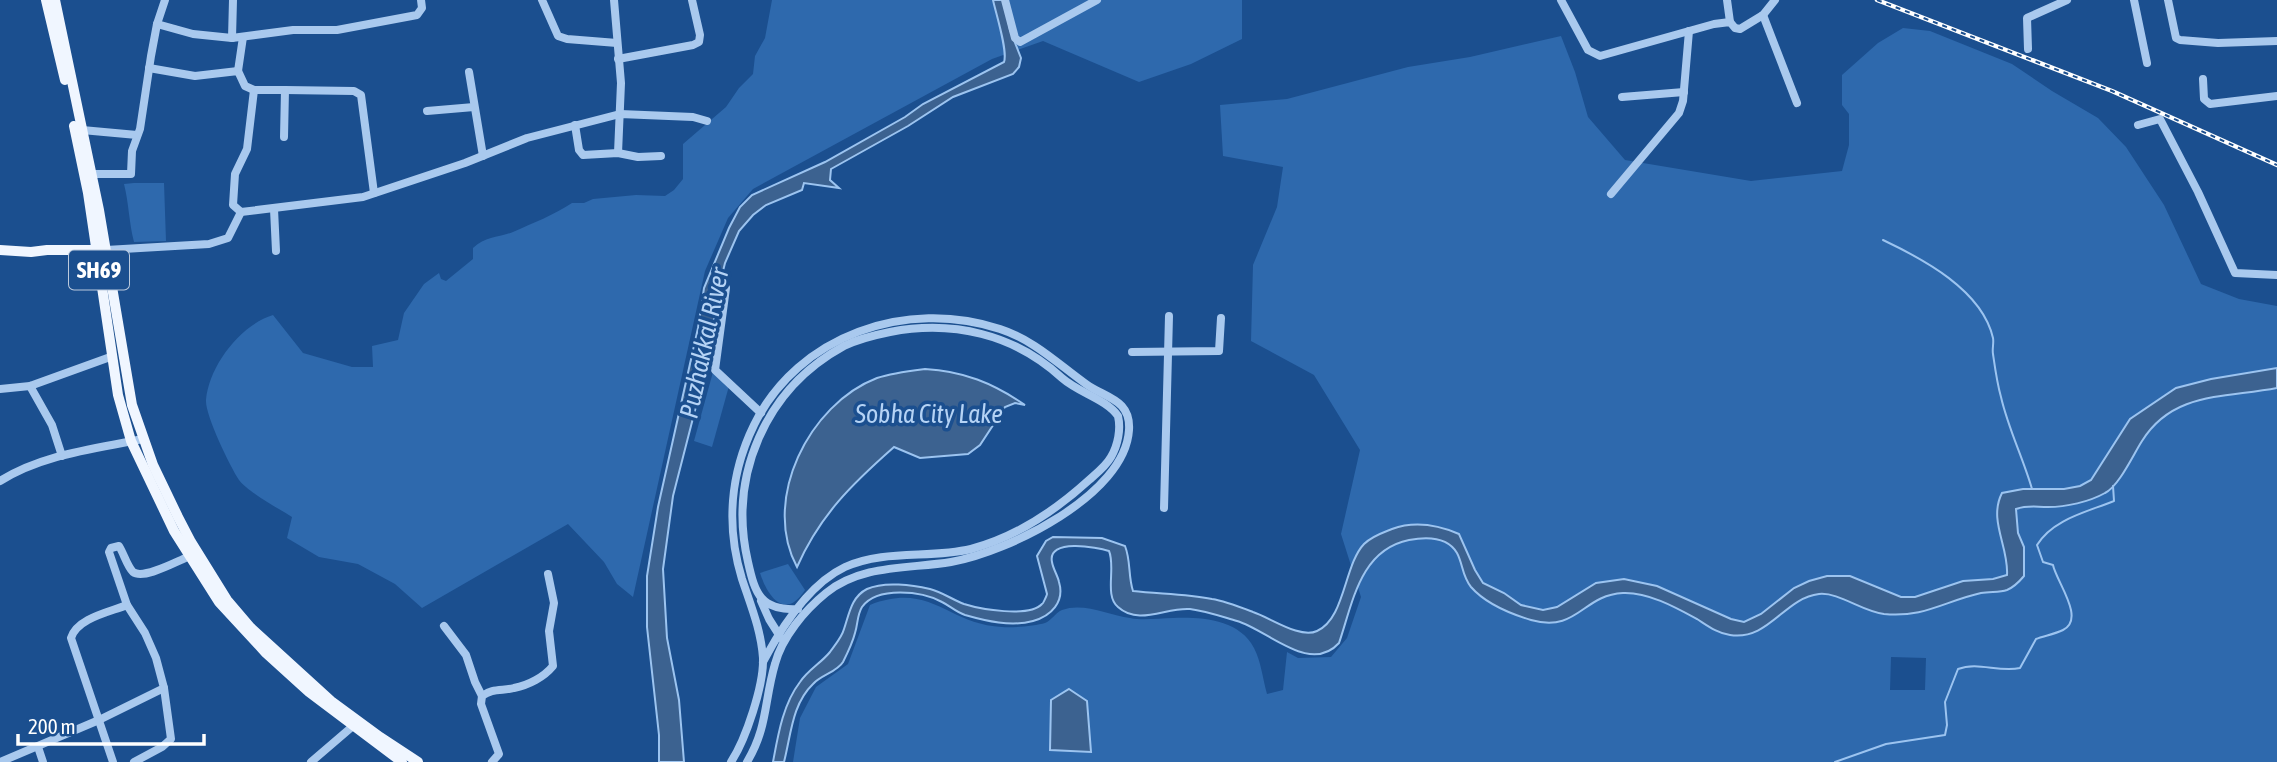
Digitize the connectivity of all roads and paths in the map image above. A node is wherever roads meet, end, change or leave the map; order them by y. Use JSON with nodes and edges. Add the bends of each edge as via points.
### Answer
{"nodes":[{"id":1,"x":46,"y":0,"type":"edge"},
{"id":2,"x":55,"y":0,"type":"edge"},
{"id":3,"x":165,"y":0,"type":"edge"},
{"id":4,"x":233,"y":0,"type":"edge"},
{"id":5,"x":421,"y":0,"type":"edge"},
{"id":6,"x":542,"y":0,"type":"edge"},
{"id":7,"x":614,"y":0,"type":"edge"},
{"id":8,"x":692,"y":0,"type":"edge"},
{"id":9,"x":1005,"y":0,"type":"edge"},
{"id":10,"x":1097,"y":0,"type":"edge"},
{"id":11,"x":1561,"y":0,"type":"edge"},
{"id":12,"x":1727,"y":0,"type":"edge"},
{"id":13,"x":1774,"y":0,"type":"edge"},
{"id":14,"x":2067,"y":0,"type":"edge"},
{"id":15,"x":2134,"y":0,"type":"edge"},
{"id":16,"x":2168,"y":0,"type":"edge"},
{"id":17,"x":1763,"y":15,"type":"junction"},
{"id":18,"x":1730,"y":22,"type":"junction"},
{"id":19,"x":157,"y":24,"type":"junction"},
{"id":20,"x":1689,"y":31,"type":"junction"},
{"id":21,"x":243,"y":37,"type":"junction"},
{"id":22,"x":232,"y":38,"type":"junction"},
{"id":23,"x":2277,"y":41,"type":"edge"},
{"id":24,"x":617,"y":43,"type":"junction"},
{"id":25,"x":2028,"y":49,"type":"dead end"},
{"id":26,"x":618,"y":60,"type":"junction"},
{"id":27,"x":2147,"y":63,"type":"dead end"},
{"id":28,"x":149,"y":68,"type":"junction"},
{"id":29,"x":238,"y":71,"type":"junction"},
{"id":30,"x":469,"y":72,"type":"dead end"},
{"id":31,"x":2203,"y":79,"type":"dead end"},
{"id":32,"x":254,"y":90,"type":"junction"},
{"id":33,"x":285,"y":90,"type":"junction"},
{"id":34,"x":1684,"y":92,"type":"junction"},
{"id":35,"x":2277,"y":96,"type":"edge"},
{"id":36,"x":1622,"y":97,"type":"dead end"},
{"id":37,"x":1797,"y":103,"type":"dead end"},
{"id":38,"x":474,"y":107,"type":"junction"},
{"id":39,"x":427,"y":111,"type":"dead end"},
{"id":40,"x":620,"y":114,"type":"junction"},
{"id":41,"x":707,"y":121,"type":"dead end"},
{"id":42,"x":575,"y":125,"type":"junction"},
{"id":43,"x":2138,"y":125,"type":"dead end"},
{"id":44,"x":82,"y":130,"type":"junction"},
{"id":45,"x":137,"y":135,"type":"junction"},
{"id":46,"x":284,"y":137,"type":"dead end"},
{"id":47,"x":618,"y":153,"type":"junction"},
{"id":48,"x":483,"y":156,"type":"junction"},
{"id":49,"x":661,"y":156,"type":"dead end"},
{"id":50,"x":92,"y":174,"type":"junction"},
{"id":51,"x":374,"y":193,"type":"junction"},
{"id":52,"x":1611,"y":194,"type":"dead end"},
{"id":53,"x":274,"y":209,"type":"junction"},
{"id":54,"x":240,"y":212,"type":"junction"},
{"id":55,"x":0,"y":250,"type":"edge"},
{"id":56,"x":101,"y":250,"type":"junction"},
{"id":57,"x":276,"y":251,"type":"dead end"},
{"id":58,"x":2277,"y":275,"type":"edge"},
{"id":59,"x":726,"y":288,"type":"dead end"},
{"id":60,"x":1169,"y":316,"type":"dead end"},
{"id":61,"x":1221,"y":318,"type":"dead end"},
{"id":62,"x":1132,"y":352,"type":"dead end"},
{"id":63,"x":1168,"y":352,"type":"junction"},
{"id":64,"x":113,"y":356,"type":"junction"},
{"id":65,"x":1079,"y":378,"type":"junction"},
{"id":66,"x":30,"y":386,"type":"junction"},
{"id":67,"x":1073,"y":387,"type":"junction"},
{"id":68,"x":0,"y":389,"type":"edge"},
{"id":69,"x":761,"y":413,"type":"junction"},
{"id":70,"x":1119,"y":432,"type":"junction"},
{"id":71,"x":1128,"y":435,"type":"junction"},
{"id":72,"x":143,"y":439,"type":"junction"},
{"id":73,"x":131,"y":441,"type":"junction"},
{"id":74,"x":62,"y":456,"type":"junction"},
{"id":75,"x":0,"y":481,"type":"edge"},
{"id":76,"x":1081,"y":488,"type":"junction"},
{"id":77,"x":1089,"y":494,"type":"junction"},
{"id":78,"x":1164,"y":508,"type":"dead end"},
{"id":79,"x":950,"y":552,"type":"junction"},
{"id":80,"x":188,"y":557,"type":"junction"},
{"id":81,"x":952,"y":562,"type":"junction"},
{"id":82,"x":548,"y":574,"type":"dead end"},
{"id":83,"x":760,"y":599,"type":"junction"},
{"id":84,"x":127,"y":605,"type":"junction"},
{"id":85,"x":798,"y":609,"type":"junction"},
{"id":86,"x":444,"y":626,"type":"dead end"},
{"id":87,"x":759,"y":626,"type":"junction"},
{"id":88,"x":779,"y":640,"type":"junction"},
{"id":89,"x":763,"y":662,"type":"junction"},
{"id":90,"x":164,"y":688,"type":"junction"},
{"id":91,"x":482,"y":696,"type":"junction"},
{"id":92,"x":99,"y":720,"type":"junction"},
{"id":93,"x":353,"y":726,"type":"junction"},
{"id":94,"x":38,"y":747,"type":"junction"},
{"id":95,"x":0,"y":762,"type":"edge"},
{"id":96,"x":43,"y":762,"type":"edge"},
{"id":97,"x":114,"y":762,"type":"edge"},
{"id":98,"x":134,"y":762,"type":"edge"},
{"id":99,"x":311,"y":762,"type":"edge"},
{"id":100,"x":402,"y":762,"type":"edge"},
{"id":101,"x":418,"y":762,"type":"edge"},
{"id":102,"x":492,"y":762,"type":"edge"},
{"id":103,"x":731,"y":762,"type":"edge"},
{"id":104,"x":747,"y":762,"type":"edge"}],
"edges":[{"from":1,"to":56,"type":"main road","number":"SH69"},
{"from":2,"to":44,"type":"main road"},
{"from":3,"to":19,"type":"street"},
{"from":4,"to":22,"type":"street"},
{"from":5,"to":21,"type":"street","via":[[422,10],[417,15],[337,30]]},
{"from":6,"to":24,"type":"street","via":[[558,36]]},
{"from":7,"to":24,"type":"street"},
{"from":8,"to":26,"type":"street","via":[[699,42]]},
{"from":9,"to":10,"type":"street","via":[[1020,42]]},
{"from":11,"to":20,"type":"street","via":[[1588,50],[1596,55]]},
{"from":12,"to":18,"type":"street"},
{"from":13,"to":17,"type":"street"},
{"from":14,"to":25,"type":"street","via":[[2029,16]]},
{"from":15,"to":27,"type":"street"},
{"from":16,"to":23,"type":"street","via":[[2180,40]]},
{"from":17,"to":18,"type":"street","via":[[1740,29]]},
{"from":17,"to":37,"type":"street"},
{"from":18,"to":20,"type":"street"},
{"from":19,"to":22,"type":"street"},
{"from":19,"to":28,"type":"street"},
{"from":20,"to":34,"type":"street"},
{"from":21,"to":22,"type":"street"},
{"from":21,"to":29,"type":"street"},
{"from":24,"to":26,"type":"street"},
{"from":26,"to":40,"type":"street"},
{"from":28,"to":29,"type":"street","via":[[194,76]]},
{"from":28,"to":45,"type":"street"},
{"from":29,"to":32,"type":"street","via":[[245,86]]},
{"from":30,"to":38,"type":"street"},
{"from":31,"to":35,"type":"street","via":[[2204,99],[2210,104]]},
{"from":32,"to":33,"type":"street"},
{"from":32,"to":54,"type":"street","via":[[247,149],[235,174],[233,205]]},
{"from":33,"to":46,"type":"street"},
{"from":33,"to":51,"type":"street","via":[[354,91],[361,95]]},
{"from":34,"to":36,"type":"street"},
{"from":34,"to":52,"type":"street","via":[[1673,121]]},
{"from":38,"to":39,"type":"street"},
{"from":38,"to":48,"type":"street"},
{"from":40,"to":41,"type":"street"},
{"from":40,"to":42,"type":"street"},
{"from":40,"to":47,"type":"street"},
{"from":42,"to":47,"type":"street","via":[[583,155]]},
{"from":42,"to":48,"type":"street"},
{"from":43,"to":58,"type":"street","via":[[2160,119],[2235,273]]},
{"from":44,"to":45,"type":"street"},
{"from":44,"to":50,"type":"main road"},
{"from":45,"to":50,"type":"street","via":[[131,174]]},
{"from":47,"to":49,"type":"street"},
{"from":48,"to":51,"type":"street"},
{"from":50,"to":56,"type":"main road"},
{"from":51,"to":53,"type":"street"},
{"from":53,"to":54,"type":"street"},
{"from":53,"to":57,"type":"street"},
{"from":54,"to":56,"type":"street","via":[[228,237],[209,244]]},
{"from":55,"to":56,"type":"main road"},
{"from":56,"to":64,"type":"main road","number":"SH69"},
{"from":56,"to":72,"type":"main road"},
{"from":59,"to":69,"type":"street","via":[[715,370]]},
{"from":60,"to":63,"type":"street"},
{"from":61,"to":63,"type":"street","via":[[1219,351]]},
{"from":62,"to":63,"type":"street"},
{"from":63,"to":78,"type":"street"},
{"from":64,"to":66,"type":"street"},
{"from":64,"to":73,"type":"main road","number":"SH69"},
{"from":65,"to":67,"type":"street"},
{"from":65,"to":69,"type":"street","via":[[1042,350],[999,328],[920,318],[874,325],[827,345],[782,383]]},
{"from":65,"to":71,"type":"street","via":[[1121,404],[1129,421]]},
{"from":66,"to":68,"type":"street"},
{"from":66,"to":74,"type":"street","via":[[52,425]]},
{"from":67,"to":70,"type":"street","via":[[1114,410]]},
{"from":67,"to":83,"type":"street","via":[[1047,364],[1008,341],[952,327],[876,334],[846,345],[820,362],[779,403],[745,475],[743,540]]},
{"from":69,"to":87,"type":"street","via":[[741,456],[732,506],[741,575]]},
{"from":70,"to":71,"type":"street"},
{"from":70,"to":76,"type":"street","via":[[1110,459]]},
{"from":71,"to":77,"type":"street","via":[[1120,460]]},
{"from":72,"to":73,"type":"street"},
{"from":72,"to":101,"type":"main road","via":[[191,542],[227,600],[331,701]]},
{"from":73,"to":74,"type":"street"},
{"from":73,"to":80,"type":"main road","number":"SH69"},
{"from":74,"to":75,"type":"street"},
{"from":76,"to":77,"type":"street"},
{"from":76,"to":79,"type":"street","via":[[1019,531]]},
{"from":77,"to":81,"type":"street","via":[[1015,543]]},
{"from":79,"to":81,"type":"street"},
{"from":79,"to":85,"type":"street","via":[[857,563],[827,580]]},
{"from":80,"to":84,"type":"street","via":[[138,574],[119,546],[111,548],[110,559]]},
{"from":80,"to":93,"type":"main road","number":"SH69","via":[[241,628]]},
{"from":81,"to":88,"type":"street","via":[[888,568],[847,581],[829,590]]},
{"from":82,"to":91,"type":"street","via":[[554,604],[549,631],[553,666],[531,682]]},
{"from":83,"to":85,"type":"street","via":[[771,607]]},
{"from":83,"to":88,"type":"street"},
{"from":84,"to":90,"type":"street","via":[[145,633]]},
{"from":84,"to":92,"type":"street","via":[[80,624],[71,638]]},
{"from":85,"to":88,"type":"street"},
{"from":86,"to":91,"type":"street","via":[[466,655]]},
{"from":87,"to":88,"type":"street"},
{"from":87,"to":89,"type":"street"},
{"from":88,"to":89,"type":"street"},
{"from":88,"to":104,"type":"street","via":[[764,727]]},
{"from":89,"to":103,"type":"street","via":[[748,731]]},
{"from":90,"to":92,"type":"street"},
{"from":90,"to":98,"type":"street","via":[[171,738]]},
{"from":91,"to":102,"type":"street","via":[[499,754]]},
{"from":92,"to":94,"type":"street"},
{"from":92,"to":97,"type":"street"},
{"from":93,"to":99,"type":"street"},
{"from":93,"to":100,"type":"main road","number":"SH69"},
{"from":94,"to":95,"type":"street"},
{"from":94,"to":96,"type":"street"}]}
